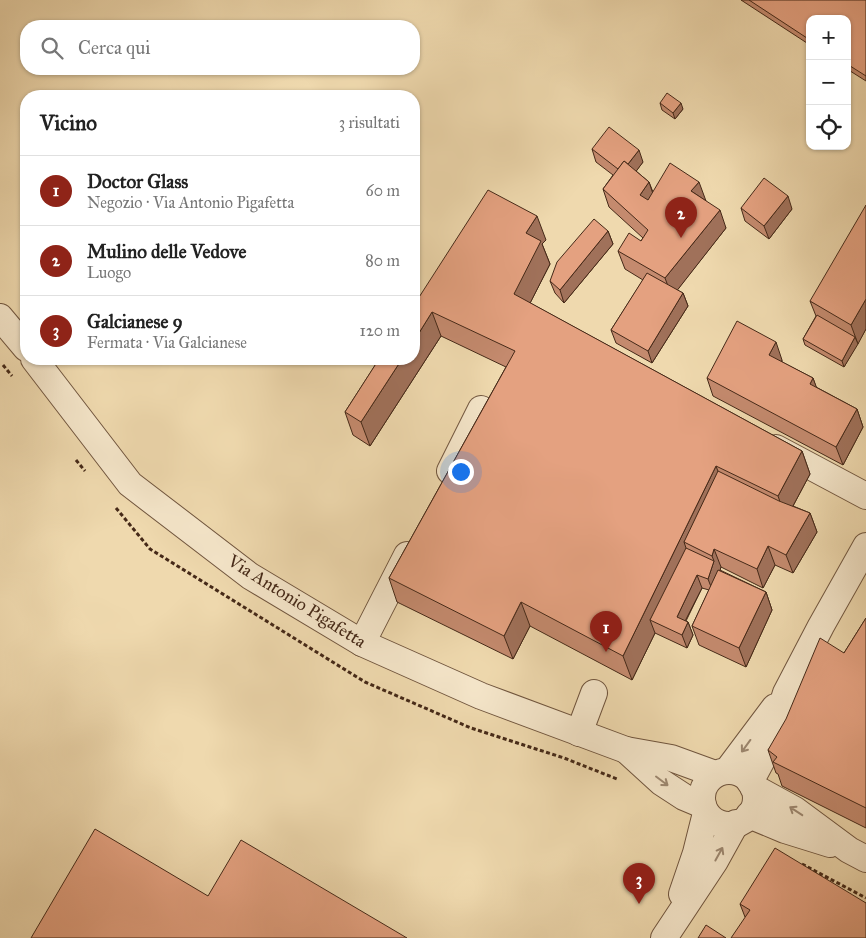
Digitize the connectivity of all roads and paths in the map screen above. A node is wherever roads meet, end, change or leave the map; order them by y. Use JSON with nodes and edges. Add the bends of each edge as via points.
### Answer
{"nodes":[{"id":1,"x":0,"y":317,"type":"edge"},
{"id":2,"x":20,"y":341,"type":"edge"},
{"id":3,"x":39,"y":365,"type":"edge"},
{"id":4,"x":481,"y":409,"type":"edge"},
{"id":5,"x":754,"y":436,"type":"edge"},
{"id":6,"x":437,"y":496,"type":"edge"},
{"id":7,"x":866,"y":496,"type":"edge"},
{"id":8,"x":420,"y":530,"type":"edge"},
{"id":9,"x":866,"y":546,"type":"edge"},
{"id":10,"x":362,"y":643,"type":"junction"},
{"id":11,"x":594,"y":693,"type":"dead end"},
{"id":12,"x":579,"y":733,"type":"junction"},
{"id":13,"x":626,"y":750,"type":"junction"},
{"id":14,"x":736,"y":778,"type":"junction"},
{"id":15,"x":705,"y":809,"type":"junction"},
{"id":16,"x":742,"y":819,"type":"junction"},
{"id":17,"x":858,"y":855,"type":"edge"},
{"id":18,"x":799,"y":862,"type":"edge"},
{"id":19,"x":866,"y":898,"type":"edge"},
{"id":20,"x":668,"y":931,"type":"edge"}],
"edges":[{"from":1,"to":2,"type":"street"},
{"from":3,"to":10,"type":"street","name":"Via Antonio Pigafetta","via":[[130,484],[250,576]]},
{"from":4,"to":6,"type":"street"},
{"from":5,"to":7,"type":"street"},
{"from":8,"to":10,"type":"street"},
{"from":9,"to":14,"type":"street"},
{"from":10,"to":12,"type":"street","name":"Via Antonio Pigafetta","via":[[481,696]]},
{"from":11,"to":12,"type":"street"},
{"from":12,"to":13,"type":"street","name":"Via Antonio Pigafetta"},
{"from":13,"to":14,"type":"street","name":"Via Antonio Pigafetta","via":[[671,758]]},
{"from":13,"to":15,"type":"street","name":"Via Antonio Pigafetta","one_way":true,"via":[[661,782]]},
{"from":14,"to":15,"type":"street","via":[[708,780],[702,796]]},
{"from":14,"to":16,"type":"street","via":[[755,794],[753,808]]},
{"from":17,"to":14,"type":"street","name":"Via Antonio Pigafetta","one_way":true,"via":[[796,810]]},
{"from":15,"to":16,"type":"street","via":[[719,823]]},
{"from":15,"to":20,"type":"street","via":[[696,853]]},
{"from":16,"to":17,"type":"street"},
{"from":20,"to":16,"type":"street","one_way":true},
{"from":18,"to":19,"type":"path"}]}
